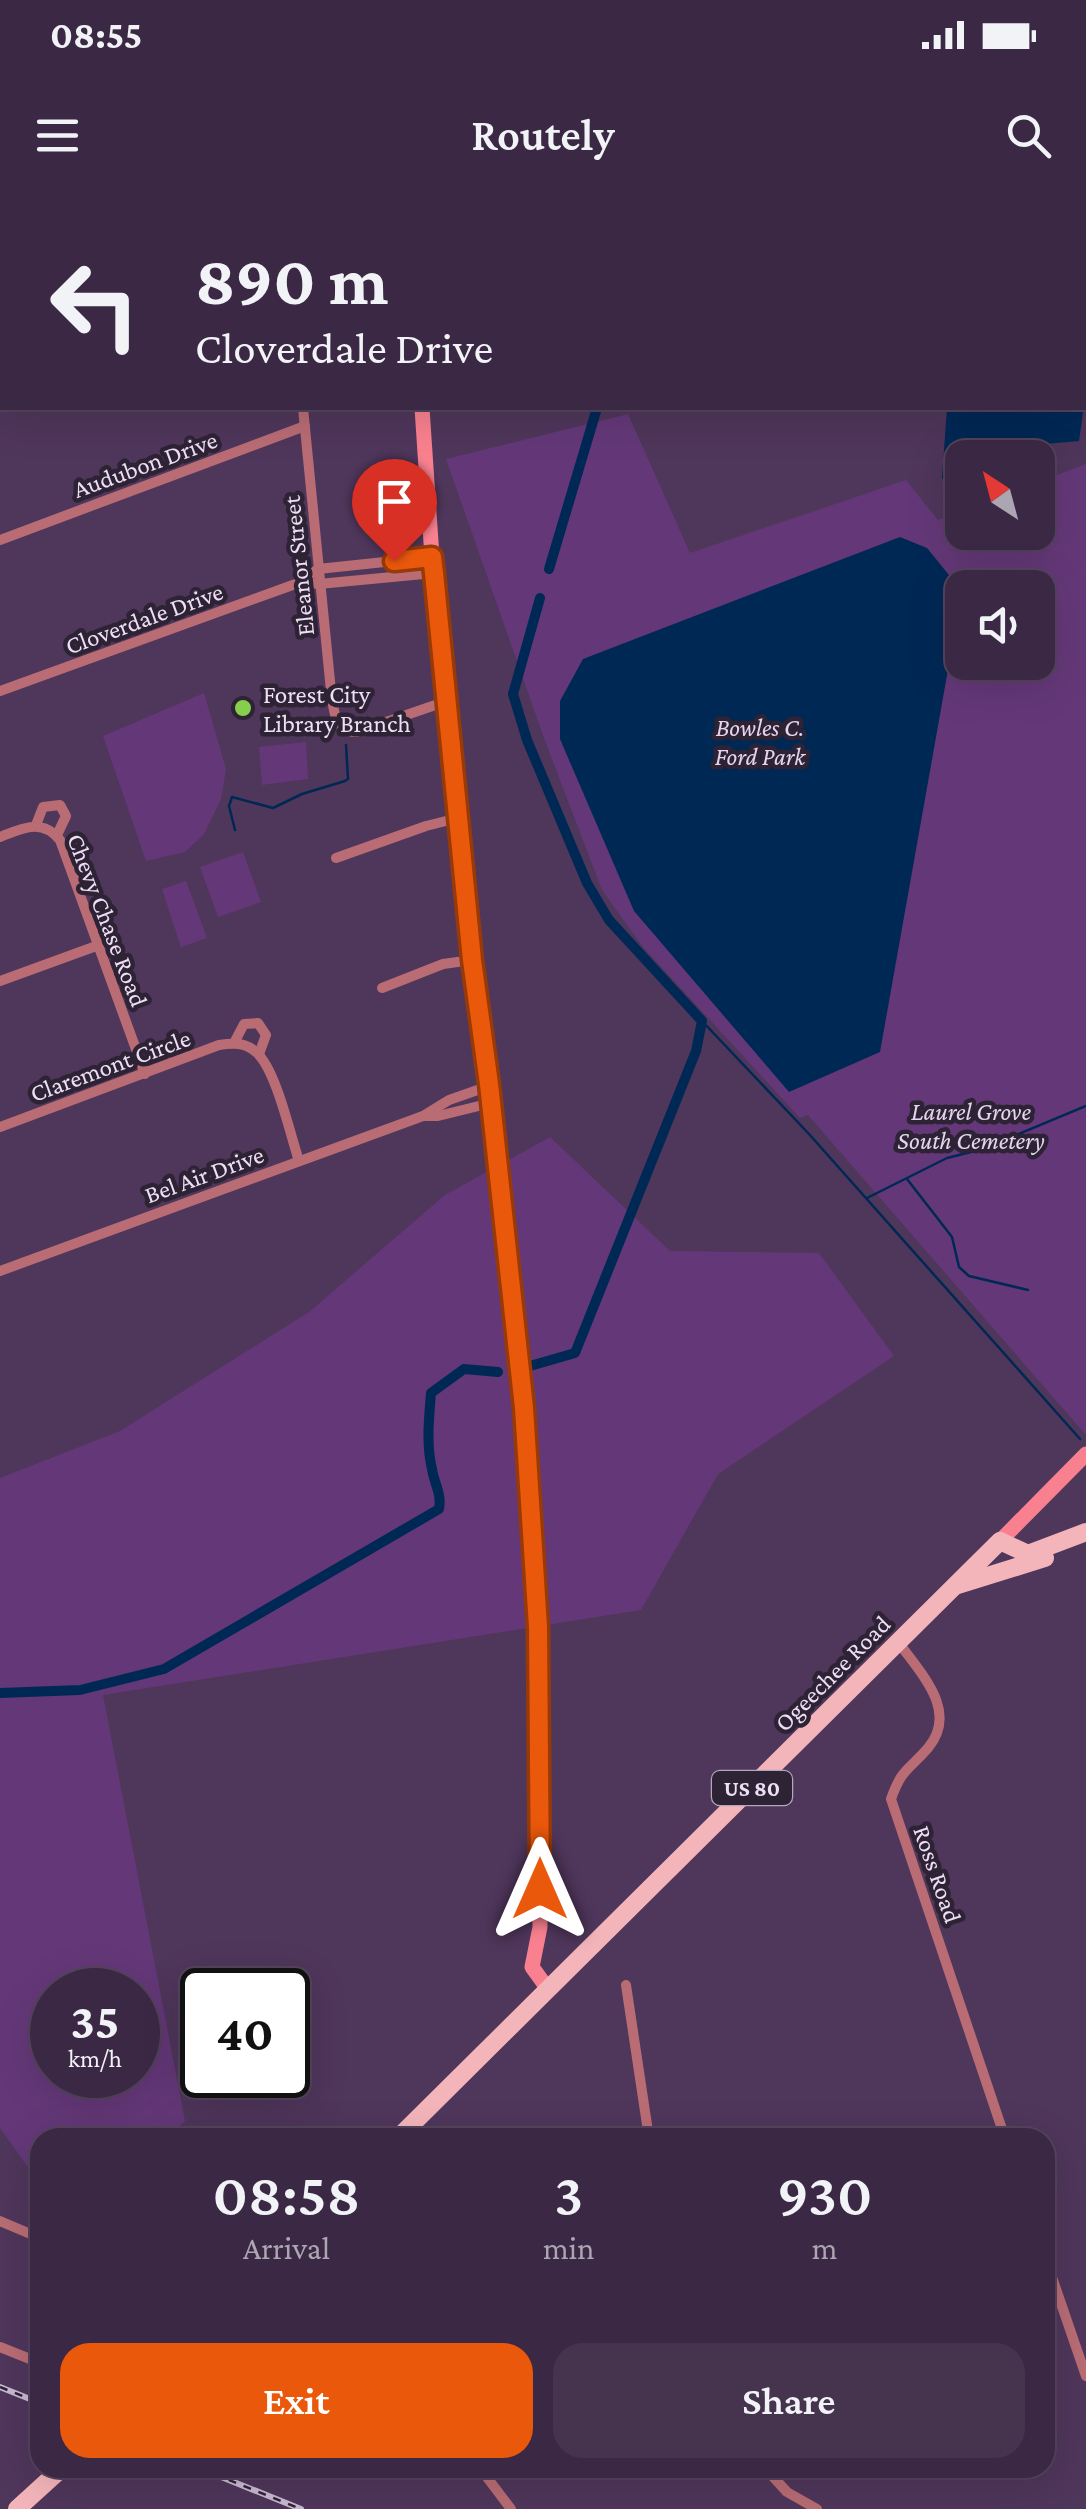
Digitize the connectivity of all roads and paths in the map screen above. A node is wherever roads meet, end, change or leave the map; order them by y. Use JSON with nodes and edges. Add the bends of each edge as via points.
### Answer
{"nodes":[{"id":1,"x":303,"y":410,"type":"edge"},
{"id":2,"x":422,"y":410,"type":"edge"},
{"id":3,"x":305,"y":426,"type":"junction"},
{"id":4,"x":0,"y":540,"type":"edge"},
{"id":5,"x":433,"y":565,"type":"junction"},
{"id":6,"x":318,"y":569,"type":"junction"},
{"id":7,"x":301,"y":582,"type":"junction"},
{"id":8,"x":320,"y":584,"type":"junction"},
{"id":9,"x":0,"y":691,"type":"edge"},
{"id":10,"x":447,"y":702,"type":"junction"},
{"id":11,"x":458,"y":818,"type":"junction"},
{"id":12,"x":36,"y":826,"type":"junction"},
{"id":13,"x":57,"y":835,"type":"junction"},
{"id":14,"x":0,"y":837,"type":"edge"},
{"id":15,"x":336,"y":858,"type":"dead end"},
{"id":16,"x":98,"y":945,"type":"junction"},
{"id":17,"x":472,"y":960,"type":"junction"},
{"id":18,"x":0,"y":981,"type":"edge"},
{"id":19,"x":382,"y":988,"type":"dead end"},
{"id":20,"x":234,"y":1043,"type":"junction"},
{"id":21,"x":259,"y":1054,"type":"junction"},
{"id":22,"x":145,"y":1074,"type":"junction"},
{"id":23,"x":490,"y":1094,"type":"junction"},
{"id":24,"x":0,"y":1127,"type":"edge"},
{"id":25,"x":298,"y":1161,"type":"junction"},
{"id":26,"x":0,"y":1271,"type":"edge"},
{"id":27,"x":1086,"y":1454,"type":"edge"},
{"id":28,"x":1086,"y":1532,"type":"edge"},
{"id":29,"x":1000,"y":1541,"type":"junction"},
{"id":30,"x":1086,"y":1542,"type":"edge"},
{"id":31,"x":954,"y":1586,"type":"junction"},
{"id":32,"x":899,"y":1643,"type":"junction"},
{"id":33,"x":626,"y":1985,"type":"dead end"},
{"id":34,"x":548,"y":1989,"type":"junction"},
{"id":35,"x":413,"y":2128,"type":"edge"},
{"id":36,"x":648,"y":2128,"type":"edge"},
{"id":37,"x":1002,"y":2128,"type":"edge"},
{"id":38,"x":0,"y":2221,"type":"edge"},
{"id":39,"x":30,"y":2234,"type":"edge"},
{"id":40,"x":1055,"y":2286,"type":"edge"},
{"id":41,"x":0,"y":2347,"type":"edge"},
{"id":42,"x":30,"y":2360,"type":"edge"},
{"id":43,"x":1086,"y":2376,"type":"edge"},
{"id":44,"x":51,"y":2478,"type":"edge"},
{"id":45,"x":488,"y":2478,"type":"edge"},
{"id":46,"x":774,"y":2478,"type":"edge"},
{"id":47,"x":18,"y":2509,"type":"edge"},
{"id":48,"x":511,"y":2509,"type":"edge"},
{"id":49,"x":817,"y":2509,"type":"edge"}],
"edges":[{"from":1,"to":3,"type":"street","name":"Eleanor Street"},
{"from":2,"to":5,"type":"street"},
{"from":3,"to":4,"type":"street","name":"Audubon Drive"},
{"from":3,"to":6,"type":"street","name":"Eleanor Street"},
{"from":5,"to":6,"type":"street"},
{"from":5,"to":8,"type":"street","name":"Cloverdale Drive"},
{"from":5,"to":10,"type":"street"},
{"from":6,"to":7,"type":"street","name":"Cloverdale Drive"},
{"from":6,"to":8,"type":"street","name":"Eleanor Street"},
{"from":7,"to":8,"type":"street","name":"Cloverdale Drive"},
{"from":7,"to":9,"type":"street","name":"Cloverdale Drive"},
{"from":8,"to":10,"type":"street","name":"Eleanor Street","via":[[342,730],[356,732]]},
{"from":10,"to":11,"type":"street"},
{"from":11,"to":15,"type":"street"},
{"from":11,"to":17,"type":"street"},
{"from":12,"to":13,"type":"street","name":"Chevy Chase Road"},
{"from":12,"to":13,"type":"street","via":[[44,806],[60,805],[66,816]]},
{"from":12,"to":14,"type":"street","name":"Chevy Chase Road"},
{"from":13,"to":16,"type":"street","name":"Chevy Chase Road"},
{"from":16,"to":18,"type":"street"},
{"from":16,"to":22,"type":"street","name":"Chevy Chase Road"},
{"from":17,"to":19,"type":"street"},
{"from":17,"to":23,"type":"street"},
{"from":20,"to":21,"type":"street"},
{"from":20,"to":21,"type":"street","name":"Claremont Circle","via":[[244,1024],[258,1022],[266,1035]]},
{"from":20,"to":22,"type":"street","name":"Claremont Circle"},
{"from":21,"to":25,"type":"street","name":"Claremont Circle"},
{"from":22,"to":24,"type":"street","name":"Claremont Circle"},
{"from":23,"to":25,"type":"street","name":"Bel Air Drive"},
{"from":23,"to":34,"type":"street","via":[[524,1408],[538,1627],[540,1926],[532,1967]]},
{"from":25,"to":26,"type":"street","name":"Bel Air Drive"},
{"from":27,"to":29,"type":"street","name":"Ogeechee Road"},
{"from":28,"to":29,"type":"main road","via":[[1028,1554]]},
{"from":29,"to":31,"type":"main road","name":"Ogeechee Road","number":"US 80"},
{"from":30,"to":31,"type":"main road","number":"US 80"},
{"from":31,"to":32,"type":"main road","name":"Ogeechee Road","number":"US 80"},
{"from":32,"to":34,"type":"main road","name":"Ogeechee Road","number":"US 80"},
{"from":32,"to":37,"type":"street","name":"Ross Road","via":[[931,1688],[941,1723],[931,1745],[899,1776],[892,1799]]},
{"from":33,"to":36,"type":"street"},
{"from":34,"to":35,"type":"main road","name":"Ogeechee Road","number":"US 80"},
{"from":38,"to":39,"type":"street"},
{"from":40,"to":43,"type":"street"},
{"from":41,"to":42,"type":"street"},
{"from":44,"to":47,"type":"main road"},
{"from":45,"to":48,"type":"street"},
{"from":46,"to":49,"type":"street"}]}
